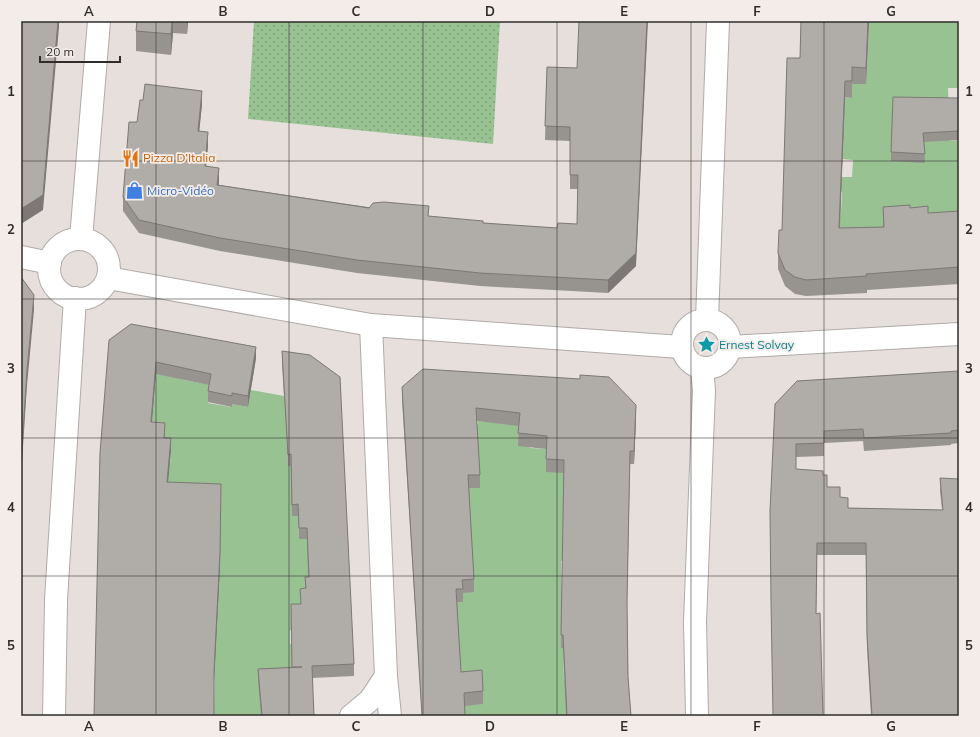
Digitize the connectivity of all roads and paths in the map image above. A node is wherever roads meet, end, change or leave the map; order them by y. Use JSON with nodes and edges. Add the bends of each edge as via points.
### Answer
{"nodes":[{"id":1,"x":99,"y":21,"type":"edge"},
{"id":2,"x":718,"y":21,"type":"edge"},
{"id":3,"x":81,"y":239,"type":"junction"},
{"id":4,"x":21,"y":257,"type":"edge"},
{"id":5,"x":50,"y":263,"type":"junction"},
{"id":6,"x":108,"y":278,"type":"junction"},
{"id":7,"x":75,"y":298,"type":"junction"},
{"id":8,"x":707,"y":320,"type":"junction"},
{"id":9,"x":371,"y":325,"type":"junction"},
{"id":10,"x":959,"y":334,"type":"edge"},
{"id":11,"x":681,"y":347,"type":"junction"},
{"id":12,"x":730,"y":347,"type":"junction"},
{"id":13,"x":702,"y":368,"type":"junction"},
{"id":14,"x":386,"y":676,"type":"junction"},
{"id":15,"x":54,"y":716,"type":"edge"},
{"id":16,"x":351,"y":716,"type":"edge"},
{"id":17,"x":390,"y":716,"type":"edge"},
{"id":18,"x":697,"y":716,"type":"edge"}],
"edges":[{"from":1,"to":3,"type":"street"},
{"from":2,"to":8,"type":"street"},
{"from":3,"to":5,"type":"street","via":[[64,243],[55,252]]},
{"from":3,"to":6,"type":"street","via":[[98,246],[104,252],[108,260]]},
{"from":4,"to":5,"type":"street"},
{"from":5,"to":7,"type":"street","via":[[51,279],[55,286],[60,292]]},
{"from":6,"to":7,"type":"street","via":[[104,286],[91,296]]},
{"from":6,"to":9,"type":"street"},
{"from":7,"to":15,"type":"street","via":[[56,600]]},
{"from":8,"to":11,"type":"street","via":[[696,322],[688,328],[682,336]]},
{"from":8,"to":12,"type":"street","via":[[716,322],[724,328]]},
{"from":9,"to":11,"type":"street"},
{"from":9,"to":14,"type":"street"},
{"from":10,"to":12,"type":"street"},
{"from":11,"to":13,"type":"street","via":[[692,365]]},
{"from":12,"to":13,"type":"street","via":[[720,364],[712,368]]},
{"from":13,"to":18,"type":"street","via":[[704,390],[696,622]]},
{"from":14,"to":16,"type":"street","via":[[370,700]]},
{"from":14,"to":17,"type":"street"}]}
